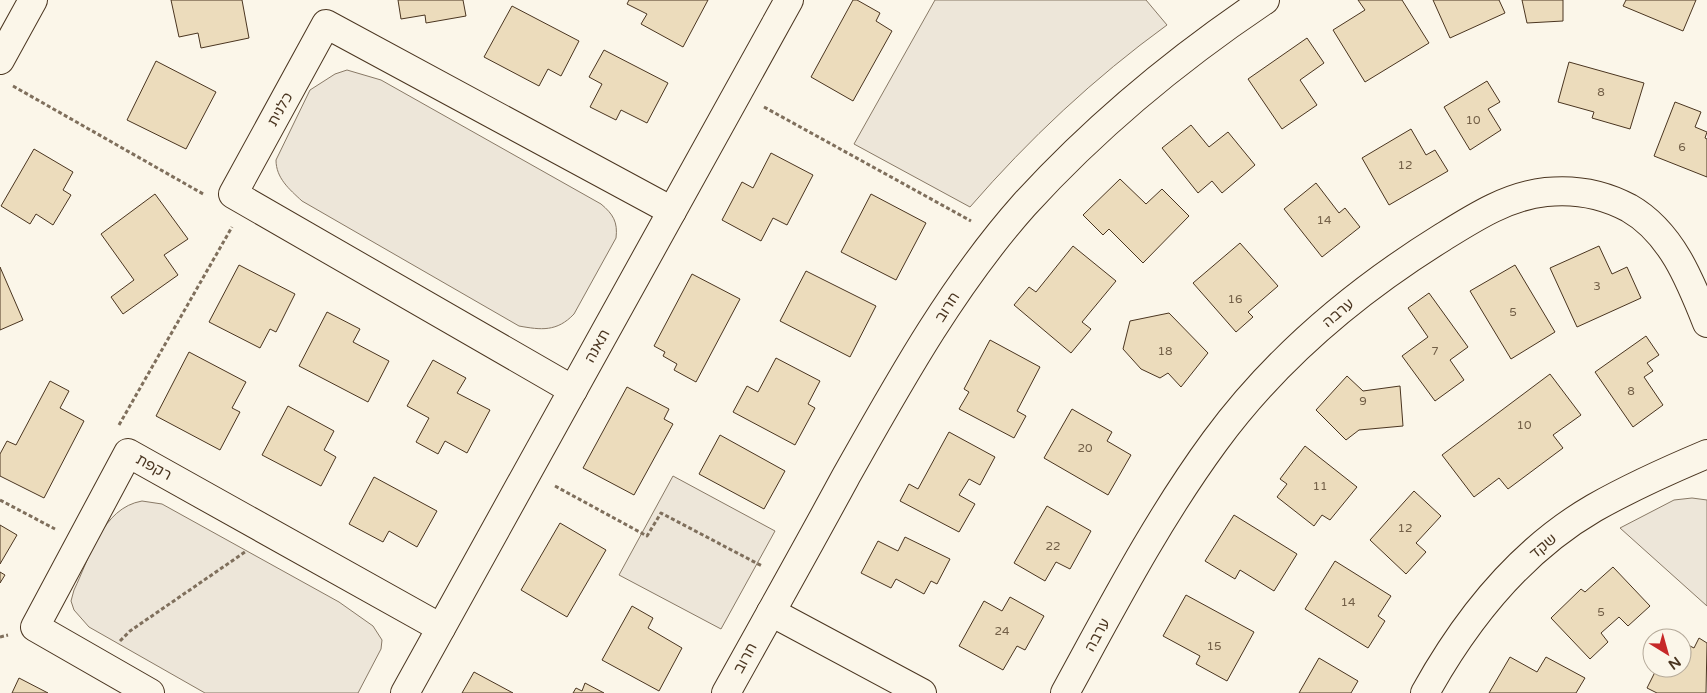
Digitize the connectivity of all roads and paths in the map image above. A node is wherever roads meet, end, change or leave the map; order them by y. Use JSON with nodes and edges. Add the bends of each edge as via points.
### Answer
{"nodes":[{"id":1,"x":33,"y":0,"type":"edge"},
{"id":2,"x":789,"y":0,"type":"edge"},
{"id":3,"x":1266,"y":0,"type":"edge"},
{"id":4,"x":4,"y":72,"type":"edge"},
{"id":5,"x":737,"y":92,"type":"junction"},
{"id":6,"x":240,"y":198,"type":"junction"},
{"id":7,"x":672,"y":212,"type":"junction"},
{"id":8,"x":1000,"y":237,"type":"junction"},
{"id":9,"x":1707,"y":323,"type":"edge"},
{"id":10,"x":573,"y":390,"type":"junction"},
{"id":11,"x":128,"y":453,"type":"junction"},
{"id":12,"x":1707,"y":454,"type":"edge"},
{"id":13,"x":528,"y":471,"type":"junction"},
{"id":14,"x":0,"y":500,"type":"edge"},
{"id":15,"x":272,"y":534,"type":"junction"},
{"id":16,"x":80,"y":542,"type":"junction"},
{"id":17,"x":789,"y":580,"type":"junction"},
{"id":18,"x":771,"y":612,"type":"junction"},
{"id":19,"x":441,"y":628,"type":"junction"},
{"id":20,"x":106,"y":668,"type":"junction"},
{"id":21,"x":150,"y":693,"type":"edge"},
{"id":22,"x":405,"y":693,"type":"edge"},
{"id":23,"x":726,"y":693,"type":"edge"},
{"id":24,"x":922,"y":693,"type":"edge"},
{"id":25,"x":1065,"y":693,"type":"edge"},
{"id":26,"x":1425,"y":693,"type":"edge"}],
"edges":[{"from":1,"to":4,"type":"street"},
{"from":2,"to":5,"type":"street","name":"תאנה"},
{"from":3,"to":8,"type":"street","name":"חרוב","via":[[1155,79],[1088,139],[1023,207]]},
{"from":4,"to":6,"type":"path","via":[[203,196]]},
{"from":5,"to":7,"type":"street","name":"תאנה"},
{"from":5,"to":8,"type":"path"},
{"from":6,"to":7,"type":"street","name":"כלנית","via":[[326,24]]},
{"from":6,"to":10,"type":"street"},
{"from":6,"to":11,"type":"path","via":[[119,424]]},
{"from":7,"to":10,"type":"street","name":"תאנה"},
{"from":8,"to":17,"type":"street","name":"חרוב","via":[[961,286],[901,378]]},
{"from":9,"to":25,"type":"street","name":"ערבה","via":[[1674,252],[1654,228],[1631,209],[1604,197],[1576,191],[1545,192],[1513,200],[1480,214],[1368,288],[1290,355],[1252,395],[1216,440],[1146,545]]},
{"from":10,"to":13,"type":"street","name":"תאנה"},
{"from":11,"to":15,"type":"street","name":"רקפת"},
{"from":11,"to":16,"type":"street","name":"רקפת"},
{"from":12,"to":26,"type":"street","name":"שקד","via":[[1602,504],[1550,539],[1514,570],[1483,605]]},
{"from":13,"to":17,"type":"path","via":[[647,536],[661,513]]},
{"from":13,"to":19,"type":"street","name":"תאנה"},
{"from":14,"to":16,"type":"path"},
{"from":15,"to":19,"type":"street","name":"רקפת"},
{"from":15,"to":20,"type":"path","via":[[130,630]]},
{"from":16,"to":20,"type":"street","name":"רקפת","via":[[35,627]]},
{"from":17,"to":18,"type":"street","name":"חרוב"},
{"from":18,"to":23,"type":"street","name":"חרוב"},
{"from":18,"to":24,"type":"street"},
{"from":19,"to":22,"type":"street","name":"תאנה"},
{"from":20,"to":21,"type":"street","name":"רקפת"}]}
